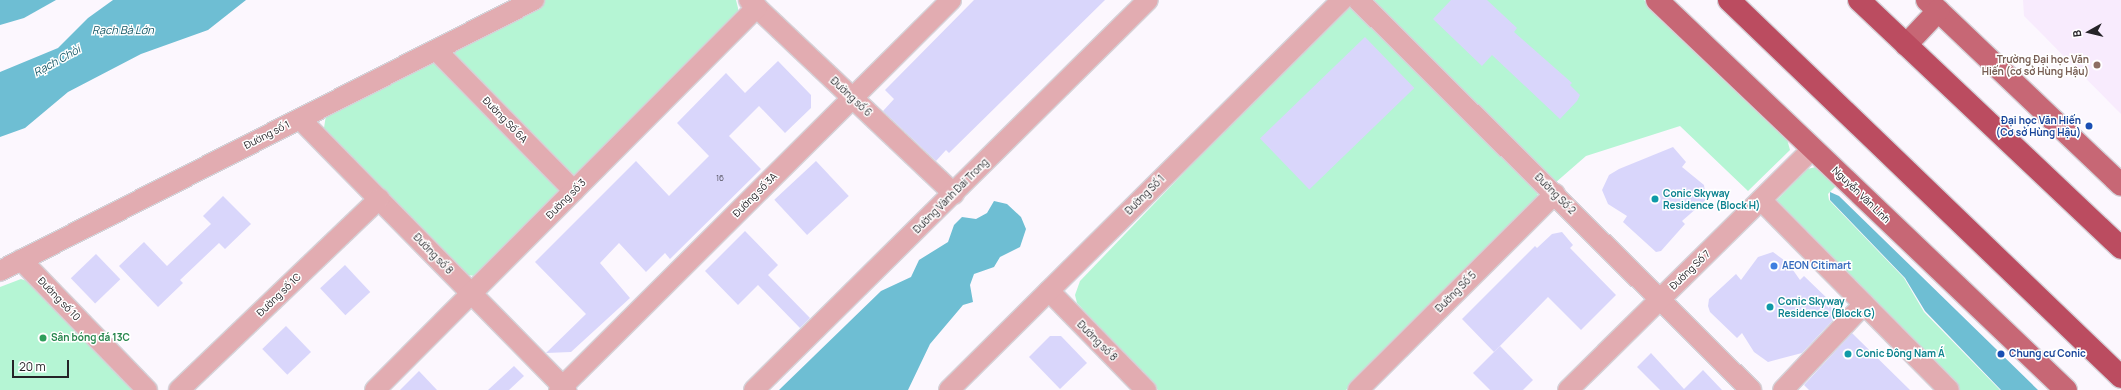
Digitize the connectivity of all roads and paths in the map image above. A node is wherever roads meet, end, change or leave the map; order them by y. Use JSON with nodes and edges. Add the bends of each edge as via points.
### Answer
{"nodes":[{"id":1,"x":534,"y":0,"type":"edge"},
{"id":2,"x":951,"y":0,"type":"edge"},
{"id":3,"x":1148,"y":0,"type":"edge"},
{"id":4,"x":1342,"y":0,"type":"edge"},
{"id":5,"x":1358,"y":0,"type":"edge"},
{"id":6,"x":1657,"y":0,"type":"edge"},
{"id":7,"x":1728,"y":0,"type":"edge"},
{"id":8,"x":1859,"y":0,"type":"edge"},
{"id":9,"x":753,"y":4,"type":"edge"},
{"id":10,"x":1938,"y":4,"type":"edge"},
{"id":11,"x":1906,"y":45,"type":"junction"},
{"id":12,"x":436,"y":50,"type":"junction"},
{"id":13,"x":852,"y":97,"type":"junction"},
{"id":14,"x":300,"y":119,"type":"junction"},
{"id":15,"x":1812,"y":149,"type":"junction"},
{"id":16,"x":2121,"y":185,"type":"edge"},
{"id":17,"x":574,"y":191,"type":"junction"},
{"id":18,"x":954,"y":194,"type":"junction"},
{"id":19,"x":1555,"y":194,"type":"junction"},
{"id":20,"x":379,"y":199,"type":"junction"},
{"id":21,"x":1761,"y":200,"type":"junction"},
{"id":22,"x":2121,"y":248,"type":"edge"},
{"id":23,"x":21,"y":260,"type":"junction"},
{"id":24,"x":0,"y":271,"type":"edge"},
{"id":25,"x":1049,"y":291,"type":"junction"},
{"id":26,"x":471,"y":294,"type":"junction"},
{"id":27,"x":1660,"y":299,"type":"junction"},
{"id":28,"x":1864,"y":304,"type":"junction"},
{"id":29,"x":2121,"y":377,"type":"edge"},
{"id":30,"x":563,"y":389,"type":"edge"},
{"id":31,"x":147,"y":390,"type":"edge"},
{"id":32,"x":179,"y":390,"type":"edge"},
{"id":33,"x":375,"y":390,"type":"edge"},
{"id":34,"x":754,"y":390,"type":"edge"},
{"id":35,"x":949,"y":390,"type":"edge"},
{"id":36,"x":1146,"y":390,"type":"edge"},
{"id":37,"x":1358,"y":390,"type":"edge"},
{"id":38,"x":1568,"y":390,"type":"edge"},
{"id":39,"x":1751,"y":390,"type":"edge"},
{"id":40,"x":1783,"y":390,"type":"edge"},
{"id":41,"x":1948,"y":390,"type":"edge"},
{"id":42,"x":2066,"y":390,"type":"edge"}],
"edges":[{"from":1,"to":12,"type":"street","name":"Đường số 1"},
{"from":2,"to":13,"type":"street","name":"Đường số 3A"},
{"from":3,"to":18,"type":"street","name":"Đường Vành Đai Trong"},
{"from":4,"to":25,"type":"street","name":"Đường Số 1"},
{"from":5,"to":19,"type":"street","name":"Đường Số 2"},
{"from":6,"to":15,"type":"main road","name":"Nguyễn Văn Linh"},
{"from":7,"to":29,"type":"highway"},
{"from":8,"to":11,"type":"highway"},
{"from":9,"to":13,"type":"street","name":"Đường số 6"},
{"from":9,"to":17,"type":"street","name":"Đường số 3"},
{"from":10,"to":11,"type":"main road"},
{"from":10,"to":16,"type":"main road"},
{"from":11,"to":22,"type":"highway"},
{"from":12,"to":14,"type":"street","name":"Đường số 1"},
{"from":12,"to":17,"type":"street","name":"Đường Số 6A"},
{"from":13,"to":18,"type":"street","name":"Đường số 6"},
{"from":13,"to":30,"type":"street","name":"Đường số 3A"},
{"from":14,"to":20,"type":"street","name":"Đường số 8"},
{"from":14,"to":23,"type":"street","name":"Đường số 1"},
{"from":15,"to":21,"type":"street","name":"Đường Số 7"},
{"from":15,"to":42,"type":"main road","name":"Nguyễn Văn Linh"},
{"from":17,"to":26,"type":"street","name":"Đường số 3"},
{"from":18,"to":34,"type":"street","name":"Đường Vành Đai Trong"},
{"from":19,"to":27,"type":"street","name":"Đường Số 2"},
{"from":19,"to":37,"type":"street","name":"Đường Số 5"},
{"from":20,"to":26,"type":"street","name":"Đường số 8"},
{"from":20,"to":32,"type":"street","name":"Đường số 1C"},
{"from":21,"to":27,"type":"street","name":"Đường Số 7"},
{"from":21,"to":28,"type":"street"},
{"from":23,"to":24,"type":"street","name":"Đường số 1"},
{"from":23,"to":31,"type":"street","name":"Đường số 10"},
{"from":25,"to":35,"type":"street","name":"Đường Số 1"},
{"from":25,"to":36,"type":"street","name":"Đường số 8"},
{"from":26,"to":30,"type":"street","name":"Đường số 8"},
{"from":26,"to":33,"type":"street","name":"Đường số 3"},
{"from":27,"to":38,"type":"street","name":"Đường Số 7"},
{"from":27,"to":39,"type":"street","name":"Đường Số 2"},
{"from":28,"to":40,"type":"street"},
{"from":28,"to":41,"type":"street"}]}
